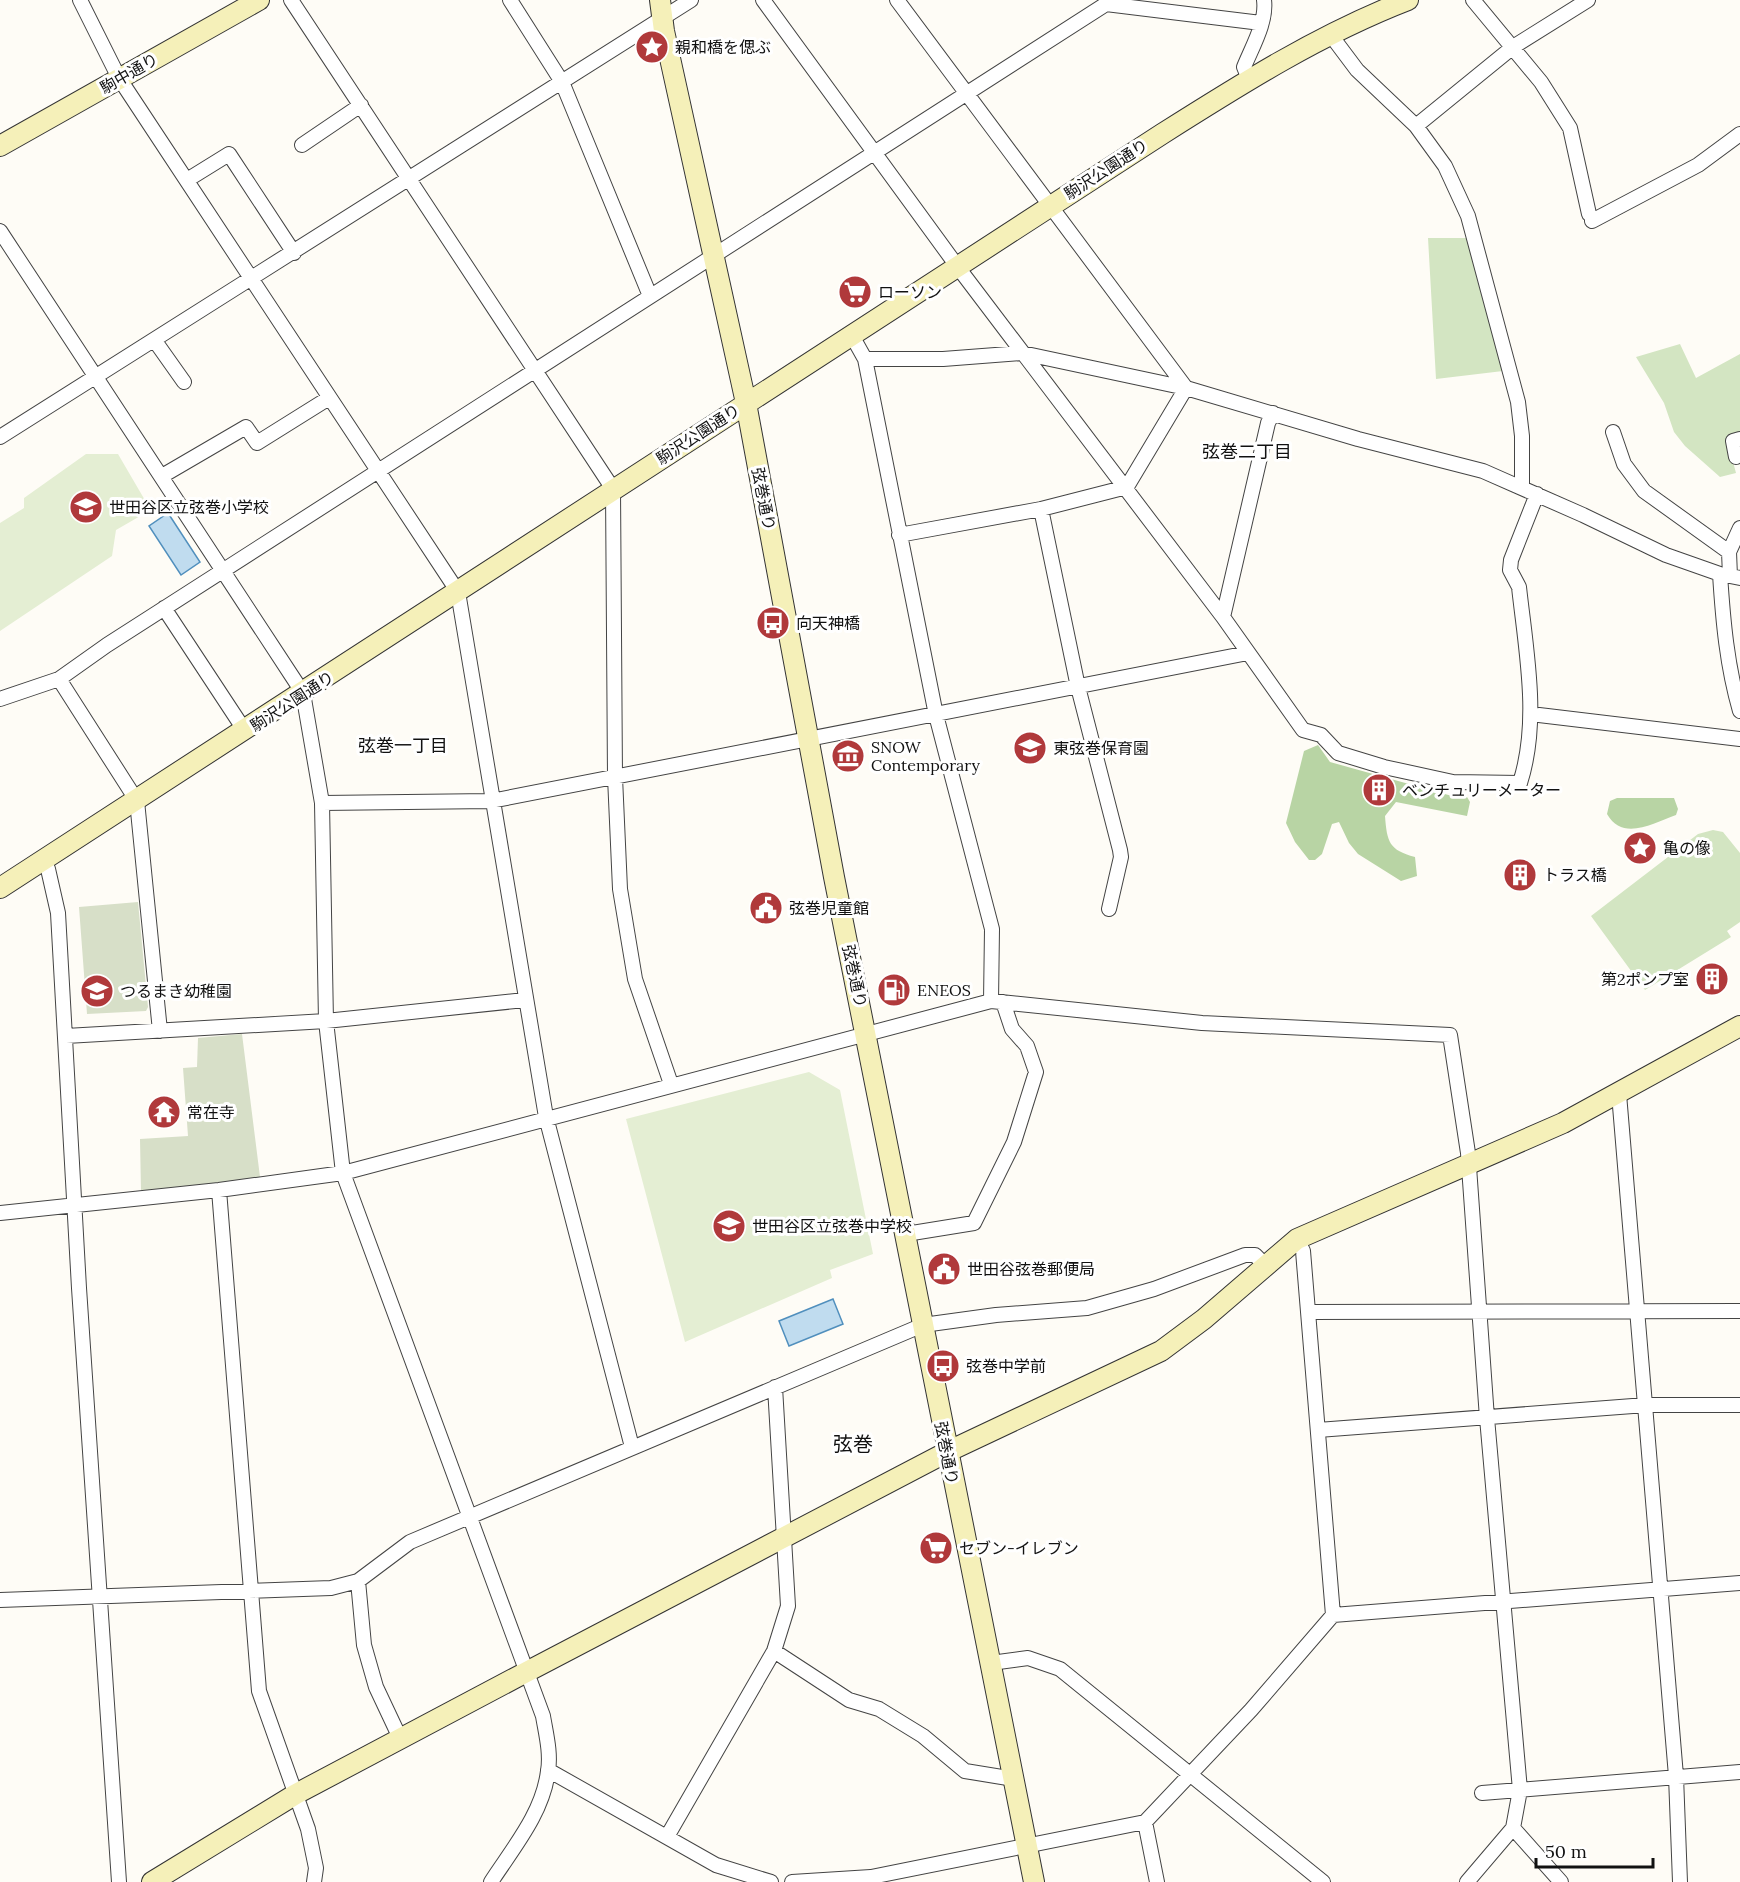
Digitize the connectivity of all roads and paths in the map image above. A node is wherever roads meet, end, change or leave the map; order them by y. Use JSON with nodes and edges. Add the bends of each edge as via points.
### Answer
{"nodes":[{"id":1,"x":80,"y":0,"type":"edge"},
{"id":2,"x":259,"y":0,"type":"edge"},
{"id":3,"x":291,"y":0,"type":"edge"},
{"id":4,"x":510,"y":0,"type":"edge"},
{"id":5,"x":691,"y":0,"type":"edge"},
{"id":6,"x":763,"y":0,"type":"edge"},
{"id":7,"x":897,"y":0,"type":"edge"},
{"id":8,"x":1264,"y":0,"type":"edge"},
{"id":9,"x":1408,"y":0,"type":"edge"},
{"id":10,"x":1473,"y":0,"type":"edge"},
{"id":11,"x":1586,"y":0,"type":"edge"},
{"id":12,"x":1105,"y":2,"type":"edge"},
{"id":13,"x":662,"y":9,"type":"edge"},
{"id":14,"x":1261,"y":23,"type":"junction"},
{"id":15,"x":1330,"y":34,"type":"junction"},
{"id":16,"x":1513,"y":47,"type":"junction"},
{"id":17,"x":119,"y":78,"type":"junction"},
{"id":18,"x":1249,"y":79,"type":"junction"},
{"id":19,"x":562,"y":82,"type":"junction"},
{"id":20,"x":966,"y":94,"type":"junction"},
{"id":21,"x":361,"y":105,"type":"junction"},
{"id":22,"x":1416,"y":126,"type":"junction"},
{"id":23,"x":1740,"y":134,"type":"edge"},
{"id":24,"x":302,"y":145,"type":"dead end"},
{"id":25,"x":0,"y":147,"type":"edge"},
{"id":26,"x":875,"y":153,"type":"junction"},
{"id":27,"x":410,"y":179,"type":"junction"},
{"id":28,"x":187,"y":180,"type":"junction"},
{"id":29,"x":1051,"y":204,"type":"junction"},
{"id":30,"x":0,"y":231,"type":"edge"},
{"id":31,"x":294,"y":253,"type":"junction"},
{"id":32,"x":713,"y":256,"type":"junction"},
{"id":33,"x":957,"y":266,"type":"junction"},
{"id":34,"x":252,"y":278,"type":"junction"},
{"id":35,"x":650,"y":296,"type":"junction"},
{"id":36,"x":851,"y":334,"type":"junction"},
{"id":37,"x":155,"y":341,"type":"junction"},
{"id":38,"x":1023,"y":353,"type":"junction"},
{"id":39,"x":865,"y":359,"type":"junction"},
{"id":40,"x":536,"y":371,"type":"junction"},
{"id":41,"x":96,"y":377,"type":"junction"},
{"id":42,"x":184,"y":382,"type":"dead end"},
{"id":43,"x":1186,"y":388,"type":"junction"},
{"id":44,"x":329,"y":398,"type":"junction"},
{"id":45,"x":746,"y":403,"type":"junction"},
{"id":46,"x":1273,"y":413,"type":"junction"},
{"id":47,"x":1613,"y":432,"type":"dead end"},
{"id":48,"x":0,"y":437,"type":"edge"},
{"id":49,"x":1740,"y":439,"type":"edge"},
{"id":50,"x":1736,"y":458,"type":"dead end"},
{"id":51,"x":378,"y":470,"type":"junction"},
{"id":52,"x":162,"y":476,"type":"junction"},
{"id":53,"x":1522,"y":487,"type":"junction"},
{"id":54,"x":1123,"y":488,"type":"junction"},
{"id":55,"x":614,"y":489,"type":"junction"},
{"id":56,"x":1537,"y":494,"type":"junction"},
{"id":57,"x":1041,"y":509,"type":"junction"},
{"id":58,"x":1740,"y":528,"type":"edge"},
{"id":59,"x":899,"y":535,"type":"junction"},
{"id":60,"x":1730,"y":552,"type":"junction"},
{"id":61,"x":223,"y":571,"type":"junction"},
{"id":62,"x":1730,"y":576,"type":"edge"},
{"id":63,"x":458,"y":592,"type":"junction"},
{"id":64,"x":164,"y":608,"type":"junction"},
{"id":65,"x":1223,"y":617,"type":"junction"},
{"id":66,"x":1248,"y":653,"type":"junction"},
{"id":67,"x":59,"y":679,"type":"junction"},
{"id":68,"x":1078,"y":687,"type":"junction"},
{"id":69,"x":303,"y":693,"type":"junction"},
{"id":70,"x":0,"y":699,"type":"edge"},
{"id":71,"x":1740,"y":711,"type":"edge"},
{"id":72,"x":936,"y":715,"type":"junction"},
{"id":73,"x":1539,"y":715,"type":"dead end"},
{"id":74,"x":245,"y":731,"type":"junction"},
{"id":75,"x":1740,"y":739,"type":"edge"},
{"id":76,"x":809,"y":740,"type":"junction"},
{"id":77,"x":615,"y":777,"type":"junction"},
{"id":78,"x":137,"y":801,"type":"junction"},
{"id":79,"x":491,"y":801,"type":"junction"},
{"id":80,"x":322,"y":803,"type":"junction"},
{"id":81,"x":43,"y":861,"type":"junction"},
{"id":82,"x":0,"y":888,"type":"edge"},
{"id":83,"x":1109,"y":909,"type":"dead end"},
{"id":84,"x":525,"y":1000,"type":"junction"},
{"id":85,"x":997,"y":1001,"type":"junction"},
{"id":86,"x":326,"y":1021,"type":"junction"},
{"id":87,"x":1740,"y":1026,"type":"edge"},
{"id":88,"x":160,"y":1031,"type":"junction"},
{"id":89,"x":867,"y":1034,"type":"junction"},
{"id":90,"x":66,"y":1036,"type":"junction"},
{"id":91,"x":671,"y":1084,"type":"junction"},
{"id":92,"x":1619,"y":1094,"type":"junction"},
{"id":93,"x":546,"y":1117,"type":"junction"},
{"id":94,"x":1468,"y":1166,"type":"junction"},
{"id":95,"x":343,"y":1173,"type":"junction"},
{"id":96,"x":219,"y":1190,"type":"junction"},
{"id":97,"x":75,"y":1205,"type":"junction"},
{"id":98,"x":0,"y":1213,"type":"edge"},
{"id":99,"x":906,"y":1234,"type":"junction"},
{"id":100,"x":1297,"y":1239,"type":"junction"},
{"id":101,"x":1266,"y":1266,"type":"junction"},
{"id":102,"x":1479,"y":1311,"type":"junction"},
{"id":103,"x":1639,"y":1311,"type":"junction"},
{"id":104,"x":1740,"y":1311,"type":"edge"},
{"id":105,"x":1308,"y":1312,"type":"junction"},
{"id":106,"x":923,"y":1325,"type":"junction"},
{"id":107,"x":775,"y":1387,"type":"junction"},
{"id":108,"x":1646,"y":1405,"type":"junction"},
{"id":109,"x":1740,"y":1405,"type":"edge"},
{"id":110,"x":1487,"y":1418,"type":"junction"},
{"id":111,"x":1318,"y":1430,"type":"junction"},
{"id":112,"x":632,"y":1447,"type":"junction"},
{"id":113,"x":946,"y":1452,"type":"junction"},
{"id":114,"x":471,"y":1515,"type":"junction"},
{"id":115,"x":785,"y":1538,"type":"junction"},
{"id":116,"x":358,"y":1581,"type":"junction"},
{"id":117,"x":1740,"y":1583,"type":"edge"},
{"id":118,"x":1661,"y":1589,"type":"junction"},
{"id":119,"x":251,"y":1592,"type":"junction"},
{"id":120,"x":100,"y":1597,"type":"junction"},
{"id":121,"x":0,"y":1600,"type":"edge"},
{"id":122,"x":1504,"y":1602,"type":"junction"},
{"id":123,"x":1333,"y":1615,"type":"junction"},
{"id":124,"x":774,"y":1651,"type":"junction"},
{"id":125,"x":991,"y":1663,"type":"junction"},
{"id":126,"x":526,"y":1672,"type":"junction"},
{"id":127,"x":400,"y":1738,"type":"junction"},
{"id":128,"x":548,"y":1770,"type":"junction"},
{"id":129,"x":1740,"y":1772,"type":"edge"},
{"id":130,"x":1189,"y":1773,"type":"junction"},
{"id":131,"x":1676,"y":1776,"type":"junction"},
{"id":132,"x":1014,"y":1779,"type":"junction"},
{"id":133,"x":1520,"y":1790,"type":"junction"},
{"id":134,"x":296,"y":1794,"type":"junction"},
{"id":135,"x":1482,"y":1794,"type":"dead end"},
{"id":136,"x":1145,"y":1822,"type":"junction"},
{"id":137,"x":1512,"y":1828,"type":"junction"},
{"id":138,"x":668,"y":1835,"type":"junction"},
{"id":139,"x":1026,"y":1845,"type":"junction"},
{"id":140,"x":871,"y":1879,"type":"edge"},
{"id":141,"x":119,"y":1882,"type":"edge"},
{"id":142,"x":152,"y":1882,"type":"edge"},
{"id":143,"x":314,"y":1882,"type":"edge"},
{"id":144,"x":491,"y":1882,"type":"edge"},
{"id":145,"x":771,"y":1882,"type":"edge"},
{"id":146,"x":792,"y":1882,"type":"edge"},
{"id":147,"x":1034,"y":1882,"type":"edge"},
{"id":148,"x":1157,"y":1882,"type":"edge"},
{"id":149,"x":1323,"y":1882,"type":"edge"},
{"id":150,"x":1467,"y":1882,"type":"edge"},
{"id":151,"x":1561,"y":1882,"type":"edge"},
{"id":152,"x":1680,"y":1882,"type":"edge"}],
"edges":[{"from":1,"to":17,"type":"street"},
{"from":2,"to":17,"type":"street","name":"駒中通り"},
{"from":3,"to":21,"type":"street"},
{"from":4,"to":19,"type":"street"},
{"from":5,"to":13,"type":"street"},
{"from":6,"to":26,"type":"street"},
{"from":7,"to":20,"type":"street"},
{"from":8,"to":14,"type":"street"},
{"from":9,"to":15,"type":"street","name":"駒沢公園通り"},
{"from":10,"to":16,"type":"street"},
{"from":11,"to":16,"type":"street"},
{"from":12,"to":14,"type":"street"},
{"from":12,"to":20,"type":"street"},
{"from":13,"to":19,"type":"street"},
{"from":13,"to":32,"type":"street","name":"弦巻通り"},
{"from":14,"to":18,"type":"street","via":[[1244,67]]},
{"from":15,"to":18,"type":"street","name":"駒沢公園通り"},
{"from":15,"to":22,"type":"street","via":[[1357,70]]},
{"from":16,"to":22,"type":"street"},
{"from":16,"to":23,"type":"street","via":[[1570,128],[1590,217],[1698,165]]},
{"from":17,"to":25,"type":"street","name":"駒中通り"},
{"from":17,"to":28,"type":"street"},
{"from":18,"to":29,"type":"street","name":"駒沢公園通り"},
{"from":19,"to":27,"type":"street"},
{"from":19,"to":35,"type":"street"},
{"from":20,"to":26,"type":"street"},
{"from":20,"to":29,"type":"street"},
{"from":21,"to":24,"type":"street"},
{"from":21,"to":27,"type":"street"},
{"from":22,"to":53,"type":"street","via":[[1445,166],[1471,225],[1518,402]]},
{"from":26,"to":32,"type":"street"},
{"from":26,"to":33,"type":"street"},
{"from":27,"to":31,"type":"street"},
{"from":27,"to":40,"type":"street"},
{"from":28,"to":31,"type":"street","via":[[229,154]]},
{"from":28,"to":34,"type":"street"},
{"from":29,"to":33,"type":"street","name":"駒沢公園通り"},
{"from":29,"to":43,"type":"street"},
{"from":30,"to":41,"type":"street"},
{"from":31,"to":34,"type":"street"},
{"from":32,"to":35,"type":"street"},
{"from":32,"to":45,"type":"street","name":"弦巻通り"},
{"from":33,"to":36,"type":"street","name":"駒沢公園通り"},
{"from":33,"to":38,"type":"street"},
{"from":34,"to":37,"type":"street"},
{"from":34,"to":44,"type":"street"},
{"from":35,"to":40,"type":"street"},
{"from":36,"to":39,"type":"street"},
{"from":36,"to":45,"type":"street","name":"駒沢公園通り"},
{"from":37,"to":41,"type":"street"},
{"from":37,"to":42,"type":"street"},
{"from":38,"to":39,"type":"street"},
{"from":38,"to":43,"type":"street"},
{"from":38,"to":54,"type":"street"},
{"from":39,"to":59,"type":"street"},
{"from":40,"to":51,"type":"street"},
{"from":40,"to":55,"type":"street"},
{"from":41,"to":48,"type":"street"},
{"from":41,"to":52,"type":"street"},
{"from":43,"to":46,"type":"street"},
{"from":43,"to":54,"type":"street"},
{"from":44,"to":51,"type":"street"},
{"from":44,"to":52,"type":"street","via":[[257,442],[246,427]]},
{"from":45,"to":55,"type":"street","name":"駒沢公園通り"},
{"from":45,"to":76,"type":"street","name":"弦巻通り"},
{"from":46,"to":53,"type":"street","via":[[1483,471]]},
{"from":46,"to":65,"type":"street"},
{"from":47,"to":60,"type":"street","via":[[1624,464],[1644,491]]},
{"from":49,"to":50,"type":"street","via":[[1733,441]]},
{"from":51,"to":61,"type":"street"},
{"from":51,"to":63,"type":"street"},
{"from":52,"to":61,"type":"street"},
{"from":53,"to":56,"type":"street"},
{"from":54,"to":57,"type":"street"},
{"from":54,"to":65,"type":"street"},
{"from":55,"to":63,"type":"street","name":"駒沢公園通り"},
{"from":55,"to":77,"type":"street"},
{"from":56,"to":62,"type":"street","via":[[1666,555]]},
{"from":56,"to":66,"type":"street","via":[[1510,570],[1519,587],[1530,711],[1529,756],[1520,783],[1453,782],[1338,753],[1321,735],[1303,730]]},
{"from":57,"to":59,"type":"street"},
{"from":57,"to":68,"type":"street"},
{"from":58,"to":60,"type":"street"},
{"from":59,"to":72,"type":"street"},
{"from":60,"to":62,"type":"street"},
{"from":61,"to":64,"type":"street"},
{"from":61,"to":69,"type":"street"},
{"from":62,"to":71,"type":"street","via":[[1725,640]]},
{"from":63,"to":69,"type":"street","name":"駒沢公園通り"},
{"from":63,"to":79,"type":"street"},
{"from":64,"to":67,"type":"street"},
{"from":64,"to":74,"type":"street"},
{"from":65,"to":66,"type":"street"},
{"from":66,"to":68,"type":"street"},
{"from":67,"to":70,"type":"street"},
{"from":67,"to":78,"type":"street"},
{"from":68,"to":72,"type":"street"},
{"from":68,"to":83,"type":"street","via":[[1121,857]]},
{"from":69,"to":74,"type":"street","name":"駒沢公園通り"},
{"from":69,"to":80,"type":"street"},
{"from":72,"to":76,"type":"street"},
{"from":72,"to":85,"type":"street","via":[[992,929]]},
{"from":73,"to":75,"type":"street"},
{"from":74,"to":78,"type":"street","name":"駒沢公園通り"},
{"from":76,"to":77,"type":"street"},
{"from":76,"to":89,"type":"street","name":"弦巻通り"},
{"from":77,"to":79,"type":"street"},
{"from":77,"to":91,"type":"street","via":[[620,889],[635,979]]},
{"from":78,"to":81,"type":"street","name":"駒沢公園通り"},
{"from":78,"to":88,"type":"street"},
{"from":79,"to":80,"type":"street"},
{"from":79,"to":84,"type":"street"},
{"from":80,"to":86,"type":"street"},
{"from":81,"to":82,"type":"street","name":"駒沢公園通り"},
{"from":81,"to":90,"type":"street","via":[[58,913]]},
{"from":84,"to":86,"type":"street"},
{"from":84,"to":93,"type":"street"},
{"from":85,"to":89,"type":"street"},
{"from":85,"to":94,"type":"street","via":[[1224,1025],[1450,1035]]},
{"from":85,"to":99,"type":"street","via":[[1012,1029],[1027,1046],[1036,1072],[1014,1142],[974,1223]]},
{"from":86,"to":88,"type":"street"},
{"from":86,"to":95,"type":"street"},
{"from":87,"to":92,"type":"street"},
{"from":88,"to":90,"type":"street"},
{"from":89,"to":91,"type":"street"},
{"from":89,"to":99,"type":"street","name":"弦巻通り"},
{"from":90,"to":97,"type":"street"},
{"from":91,"to":93,"type":"street"},
{"from":92,"to":94,"type":"street"},
{"from":92,"to":103,"type":"street"},
{"from":93,"to":95,"type":"street"},
{"from":93,"to":112,"type":"street"},
{"from":94,"to":100,"type":"street"},
{"from":94,"to":102,"type":"street"},
{"from":95,"to":96,"type":"street"},
{"from":95,"to":114,"type":"street"},
{"from":96,"to":97,"type":"street"},
{"from":96,"to":119,"type":"street"},
{"from":97,"to":98,"type":"street"},
{"from":97,"to":120,"type":"street"},
{"from":99,"to":106,"type":"street","name":"弦巻通り"},
{"from":100,"to":101,"type":"street"},
{"from":100,"to":105,"type":"street","via":[[1303,1251]]},
{"from":101,"to":106,"type":"street","via":[[1255,1255],[1245,1255],[1154,1289],[1087,1308]]},
{"from":101,"to":113,"type":"street","via":[[1161,1352]]},
{"from":102,"to":103,"type":"street"},
{"from":102,"to":105,"type":"street"},
{"from":102,"to":110,"type":"street"},
{"from":103,"to":104,"type":"street"},
{"from":103,"to":108,"type":"street"},
{"from":105,"to":111,"type":"street"},
{"from":106,"to":107,"type":"street"},
{"from":106,"to":113,"type":"street","name":"弦巻通り"},
{"from":107,"to":112,"type":"street"},
{"from":107,"to":115,"type":"street"},
{"from":108,"to":109,"type":"street"},
{"from":108,"to":110,"type":"street"},
{"from":108,"to":118,"type":"street"},
{"from":110,"to":111,"type":"street"},
{"from":110,"to":122,"type":"street"},
{"from":111,"to":123,"type":"street"},
{"from":112,"to":114,"type":"street"},
{"from":113,"to":115,"type":"street"},
{"from":113,"to":125,"type":"street","name":"弦巻通り"},
{"from":114,"to":116,"type":"street","via":[[410,1542]]},
{"from":114,"to":126,"type":"street"},
{"from":115,"to":124,"type":"street","via":[[788,1606]]},
{"from":115,"to":126,"type":"street"},
{"from":116,"to":119,"type":"street","via":[[331,1588]]},
{"from":116,"to":127,"type":"street","via":[[364,1645],[376,1687]]},
{"from":117,"to":118,"type":"street"},
{"from":118,"to":122,"type":"street"},
{"from":118,"to":131,"type":"street"},
{"from":119,"to":120,"type":"street"},
{"from":119,"to":134,"type":"street","via":[[259,1691]]},
{"from":120,"to":121,"type":"street"},
{"from":120,"to":141,"type":"street"},
{"from":122,"to":123,"type":"street"},
{"from":122,"to":133,"type":"street"},
{"from":123,"to":130,"type":"street","via":[[1251,1710]]},
{"from":124,"to":132,"type":"street","via":[[849,1700],[879,1709],[923,1736],[965,1771]]},
{"from":124,"to":138,"type":"street"},
{"from":125,"to":130,"type":"street","via":[[1028,1658],[1060,1669]]},
{"from":125,"to":132,"type":"street","name":"弦巻通り"},
{"from":126,"to":127,"type":"street"},
{"from":126,"to":128,"type":"street","via":[[543,1716]]},
{"from":127,"to":134,"type":"street"},
{"from":128,"to":138,"type":"street"},
{"from":128,"to":144,"type":"street","via":[[539,1806]]},
{"from":129,"to":131,"type":"street"},
{"from":130,"to":136,"type":"street"},
{"from":130,"to":149,"type":"street"},
{"from":131,"to":133,"type":"street"},
{"from":131,"to":152,"type":"street"},
{"from":132,"to":139,"type":"street","name":"弦巻通り"},
{"from":133,"to":135,"type":"street"},
{"from":133,"to":137,"type":"street"},
{"from":134,"to":142,"type":"street"},
{"from":134,"to":143,"type":"street","via":[[316,1868]]},
{"from":136,"to":139,"type":"street"},
{"from":136,"to":148,"type":"street"},
{"from":137,"to":150,"type":"street"},
{"from":137,"to":151,"type":"street"},
{"from":138,"to":145,"type":"street","via":[[716,1865]]},
{"from":139,"to":140,"type":"street"},
{"from":139,"to":147,"type":"street","name":"弦巻通り"},
{"from":140,"to":146,"type":"street"}]}
